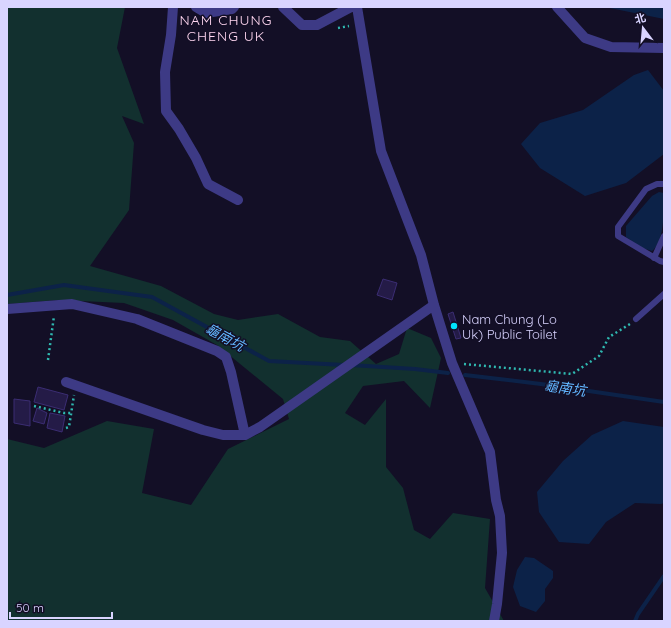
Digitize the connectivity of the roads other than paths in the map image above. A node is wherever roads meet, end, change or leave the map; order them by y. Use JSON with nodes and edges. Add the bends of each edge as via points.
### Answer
{"nodes":[{"id":1,"x":173,"y":7,"type":"edge"},
{"id":2,"x":196,"y":7,"type":"edge"},
{"id":3,"x":234,"y":7,"type":"edge"},
{"id":4,"x":283,"y":7,"type":"edge"},
{"id":5,"x":351,"y":7,"type":"edge"},
{"id":6,"x":357,"y":7,"type":"edge"},
{"id":7,"x":557,"y":7,"type":"edge"},
{"id":8,"x":664,"y":48,"type":"edge"},
{"id":9,"x":664,"y":184,"type":"edge"},
{"id":10,"x":238,"y":200,"type":"dead end"},
{"id":11,"x":664,"y":236,"type":"edge"},
{"id":12,"x":654,"y":258,"type":"junction"},
{"id":13,"x":664,"y":262,"type":"edge"},
{"id":14,"x":664,"y":294,"type":"edge"},
{"id":15,"x":434,"y":305,"type":"junction"},
{"id":16,"x":7,"y":309,"type":"edge"},
{"id":17,"x":636,"y":319,"type":"road end"},
{"id":18,"x":70,"y":384,"type":"road end"},
{"id":19,"x":245,"y":435,"type":"junction"},
{"id":20,"x":494,"y":621,"type":"edge"}],
"edges":[{"from":1,"to":10,"type":"street","via":[[165,72],[166,111],[186,140],[208,184]]},
{"from":2,"to":3,"type":"street","via":[[206,13]]},
{"from":4,"to":5,"type":"street","via":[[302,25],[317,25]]},
{"from":6,"to":15,"type":"street","via":[[381,151],[421,255]]},
{"from":7,"to":8,"type":"street","via":[[585,38],[611,47]]},
{"from":9,"to":12,"type":"lane","via":[[646,190],[618,227],[618,236]]},
{"from":11,"to":12,"type":"lane"},
{"from":12,"to":13,"type":"lane"},
{"from":14,"to":17,"type":"lane"},
{"from":15,"to":19,"type":"street"},
{"from":15,"to":20,"type":"street","via":[[452,363],[490,452],[500,516],[502,553]]},
{"from":16,"to":19,"type":"street","via":[[72,304],[137,319],[217,351],[226,357]]},
{"from":18,"to":19,"type":"street","via":[[203,430],[223,435]]}]}
